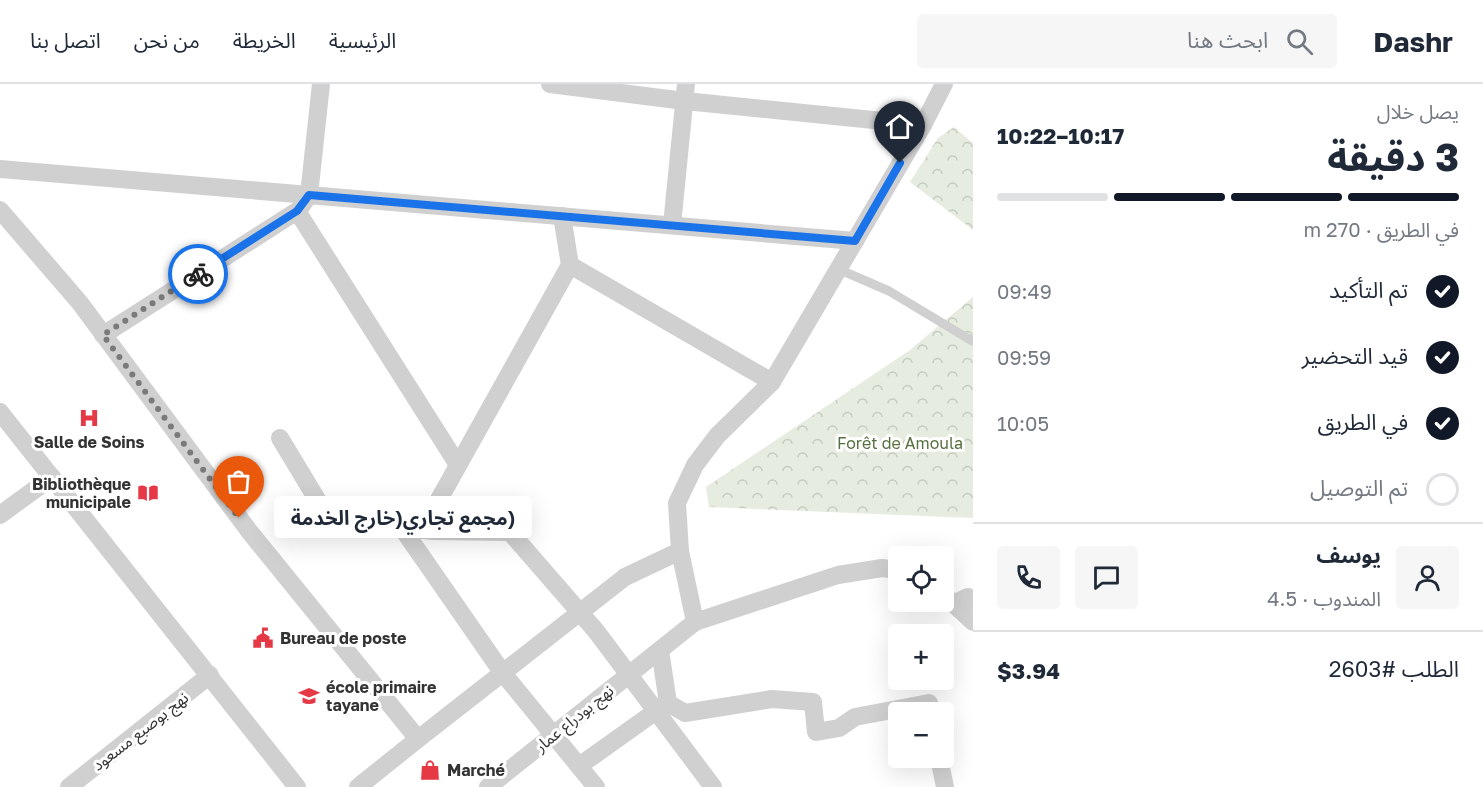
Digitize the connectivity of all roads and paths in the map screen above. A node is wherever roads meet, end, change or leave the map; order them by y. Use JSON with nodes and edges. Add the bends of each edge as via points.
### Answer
{"nodes":[{"id":1,"x":321,"y":84,"type":"edge"},
{"id":2,"x":550,"y":84,"type":"edge"},
{"id":3,"x":944,"y":84,"type":"edge"},
{"id":4,"x":685,"y":92,"type":"edge"},
{"id":5,"x":923,"y":125,"type":"junction"},
{"id":6,"x":0,"y":169,"type":"edge"},
{"id":7,"x":309,"y":195,"type":"junction"},
{"id":8,"x":0,"y":210,"type":"edge"},
{"id":9,"x":297,"y":211,"type":"junction"},
{"id":10,"x":562,"y":216,"type":"junction"},
{"id":11,"x":672,"y":225,"type":"junction"},
{"id":12,"x":855,"y":241,"type":"junction"},
{"id":13,"x":570,"y":265,"type":"junction"},
{"id":14,"x":838,"y":269,"type":"junction"},
{"id":15,"x":103,"y":335,"type":"junction"},
{"id":16,"x":972,"y":341,"type":"edge"},
{"id":17,"x":772,"y":382,"type":"junction"},
{"id":18,"x":0,"y":412,"type":"edge"},
{"id":19,"x":280,"y":438,"type":"dead end"},
{"id":20,"x":458,"y":465,"type":"junction"},
{"id":21,"x":52,"y":477,"type":"junction"},
{"id":22,"x":0,"y":514,"type":"edge"},
{"id":23,"x":402,"y":528,"type":"junction"},
{"id":24,"x":422,"y":530,"type":"junction"},
{"id":25,"x":680,"y":551,"type":"junction"},
{"id":26,"x":888,"y":569,"type":"edge"},
{"id":27,"x":954,"y":599,"type":"edge"},
{"id":28,"x":973,"y":600,"type":"edge"},
{"id":29,"x":954,"y":605,"type":"edge"},
{"id":30,"x":580,"y":611,"type":"junction"},
{"id":31,"x":695,"y":622,"type":"junction"},
{"id":32,"x":973,"y":622,"type":"edge"},
{"id":33,"x":660,"y":650,"type":"junction"},
{"id":34,"x":502,"y":672,"type":"junction"},
{"id":35,"x":210,"y":675,"type":"junction"},
{"id":36,"x":628,"y":676,"type":"junction"},
{"id":37,"x":662,"y":706,"type":"junction"},
{"id":38,"x":888,"y":711,"type":"edge"},
{"id":39,"x":553,"y":735,"type":"junction"},
{"id":40,"x":418,"y":739,"type":"junction"},
{"id":41,"x":579,"y":766,"type":"junction"},
{"id":42,"x":941,"y":768,"type":"edge"},
{"id":43,"x":69,"y":787,"type":"edge"},
{"id":44,"x":297,"y":787,"type":"edge"},
{"id":45,"x":358,"y":787,"type":"edge"},
{"id":46,"x":488,"y":787,"type":"edge"},
{"id":47,"x":596,"y":787,"type":"edge"},
{"id":48,"x":714,"y":787,"type":"edge"},
{"id":49,"x":945,"y":787,"type":"edge"}],
"edges":[{"from":1,"to":7,"type":"street"},
{"from":2,"to":4,"type":"street"},
{"from":3,"to":5,"type":"street"},
{"from":4,"to":5,"type":"street"},
{"from":4,"to":11,"type":"street"},
{"from":5,"to":12,"type":"street"},
{"from":6,"to":7,"type":"street"},
{"from":7,"to":9,"type":"street"},
{"from":7,"to":10,"type":"street"},
{"from":8,"to":15,"type":"street"},
{"from":9,"to":15,"type":"street"},
{"from":9,"to":20,"type":"street"},
{"from":10,"to":11,"type":"street"},
{"from":10,"to":13,"type":"street"},
{"from":11,"to":12,"type":"street"},
{"from":12,"to":14,"type":"street"},
{"from":13,"to":17,"type":"street"},
{"from":13,"to":20,"type":"street"},
{"from":14,"to":16,"type":"lane","via":[[889,291]]},
{"from":14,"to":17,"type":"street"},
{"from":15,"to":40,"type":"street","via":[[249,531]]},
{"from":17,"to":25,"type":"street","via":[[717,436],[695,465],[677,503]]},
{"from":18,"to":21,"type":"street"},
{"from":19,"to":23,"type":"street","via":[[330,521]]},
{"from":20,"to":24,"type":"street"},
{"from":21,"to":22,"type":"street"},
{"from":21,"to":35,"type":"street"},
{"from":23,"to":24,"type":"street"},
{"from":23,"to":34,"type":"street"},
{"from":24,"to":30,"type":"street","via":[[510,532]]},
{"from":25,"to":30,"type":"street","via":[[625,577]]},
{"from":25,"to":31,"type":"street"},
{"from":26,"to":31,"type":"street","via":[[838,575]]},
{"from":27,"to":28,"type":"street"},
{"from":29,"to":32,"type":"street"},
{"from":30,"to":34,"type":"street"},
{"from":30,"to":36,"type":"street"},
{"from":31,"to":33,"type":"street","name":"نهج بودراع عمار"},
{"from":33,"to":36,"type":"street","name":"نهج بودراع عمار"},
{"from":33,"to":37,"type":"street"},
{"from":34,"to":39,"type":"street"},
{"from":34,"to":40,"type":"street"},
{"from":35,"to":43,"type":"street","name":"نهج بوصبع مسعود"},
{"from":35,"to":44,"type":"street"},
{"from":36,"to":37,"type":"street"},
{"from":36,"to":39,"type":"street","name":"نهج بودراع عمار"},
{"from":37,"to":38,"type":"street","via":[[685,713],[772,699],[813,702],[816,732],[839,728],[855,717]]},
{"from":37,"to":41,"type":"street"},
{"from":37,"to":48,"type":"street"},
{"from":39,"to":41,"type":"street"},
{"from":39,"to":46,"type":"street","name":"نهج بودراع عمار"},
{"from":40,"to":45,"type":"street"},
{"from":41,"to":47,"type":"street"},
{"from":42,"to":49,"type":"street"}]}
